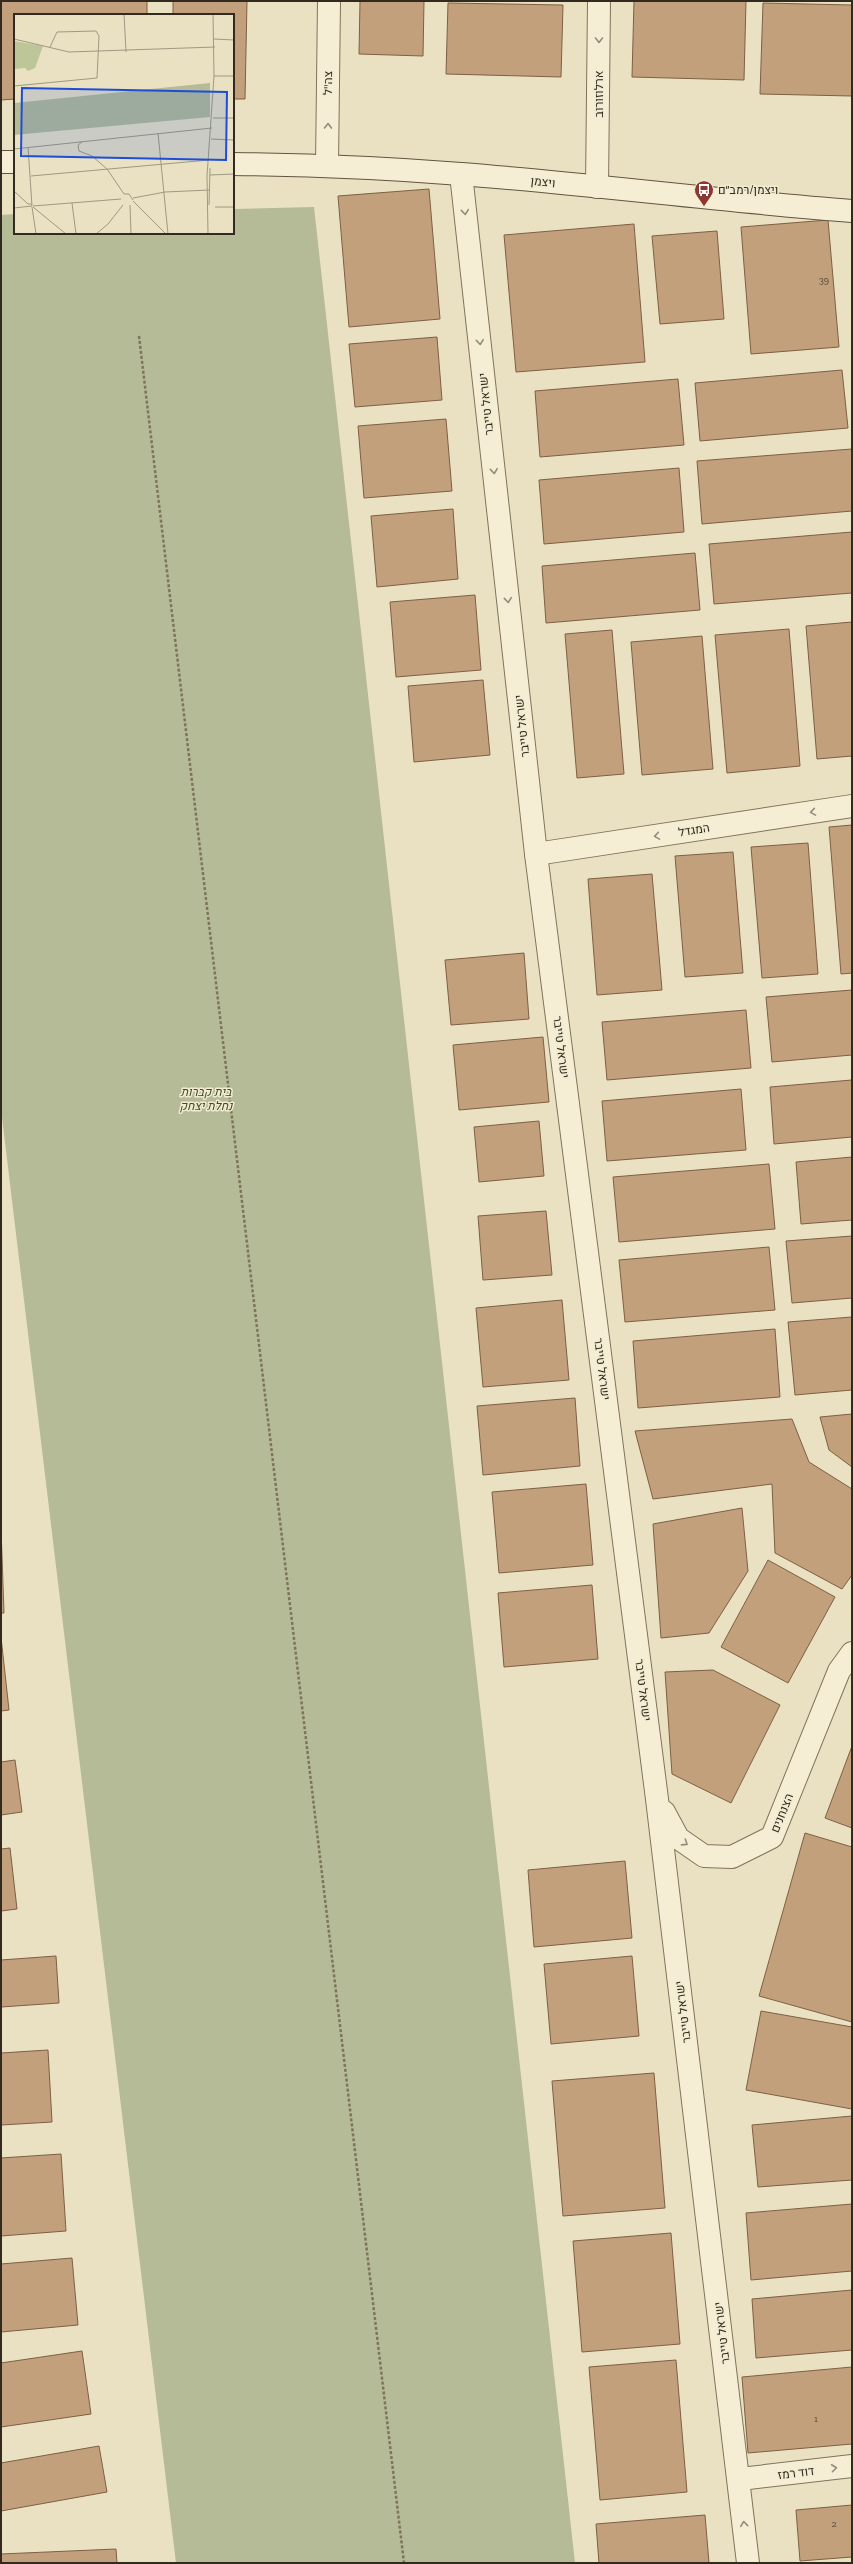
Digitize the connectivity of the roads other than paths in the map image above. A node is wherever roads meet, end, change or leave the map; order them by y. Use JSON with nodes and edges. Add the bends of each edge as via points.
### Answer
{"nodes":[{"id":1,"x":329,"y":1,"type":"edge"},
{"id":2,"x":599,"y":1,"type":"edge"},
{"id":3,"x":1,"y":162,"type":"edge"},
{"id":4,"x":14,"y":162,"type":"edge"},
{"id":5,"x":234,"y":164,"type":"edge"},
{"id":6,"x":327,"y":165,"type":"junction"},
{"id":7,"x":461,"y":174,"type":"junction"},
{"id":8,"x":597,"y":187,"type":"junction"},
{"id":9,"x":852,"y":211,"type":"edge"},
{"id":10,"x":852,"y":806,"type":"edge"},
{"id":11,"x":536,"y":854,"type":"junction"},
{"id":12,"x":852,"y":1654,"type":"edge"},
{"id":13,"x":657,"y":1799,"type":"junction"},
{"id":14,"x":852,"y":2466,"type":"edge"},
{"id":15,"x":740,"y":2479,"type":"junction"},
{"id":16,"x":748,"y":2563,"type":"edge"}],
"edges":[{"from":6,"to":1,"type":"street","name":"צה\"ל","one_way":true},
{"from":2,"to":8,"type":"street","name":"ארלוזורוב","one_way":true},
{"from":3,"to":4,"type":"street"},
{"from":5,"to":6,"type":"street","name":"ויצמן"},
{"from":6,"to":7,"type":"street","name":"ויצמן"},
{"from":7,"to":8,"type":"street","name":"ויצמן"},
{"from":7,"to":11,"type":"street","name":"ישראל טייבר","one_way":true},
{"from":8,"to":9,"type":"street","name":"ויצמן","via":[[749,204]]},
{"from":10,"to":11,"type":"street","name":"המגדל","one_way":true},
{"from":11,"to":13,"type":"street","name":"ישראל טייבר"},
{"from":13,"to":12,"type":"street","name":"הצנחנים","one_way":true,"via":[[678,1838],[704,1856],[732,1857],[772,1837],[839,1670]]},
{"from":13,"to":15,"type":"street","name":"ישראל טייבר"},
{"from":15,"to":14,"type":"street","name":"דוד רמז","one_way":true},
{"from":16,"to":15,"type":"street","name":"ישראל טייבר","one_way":true}]}
